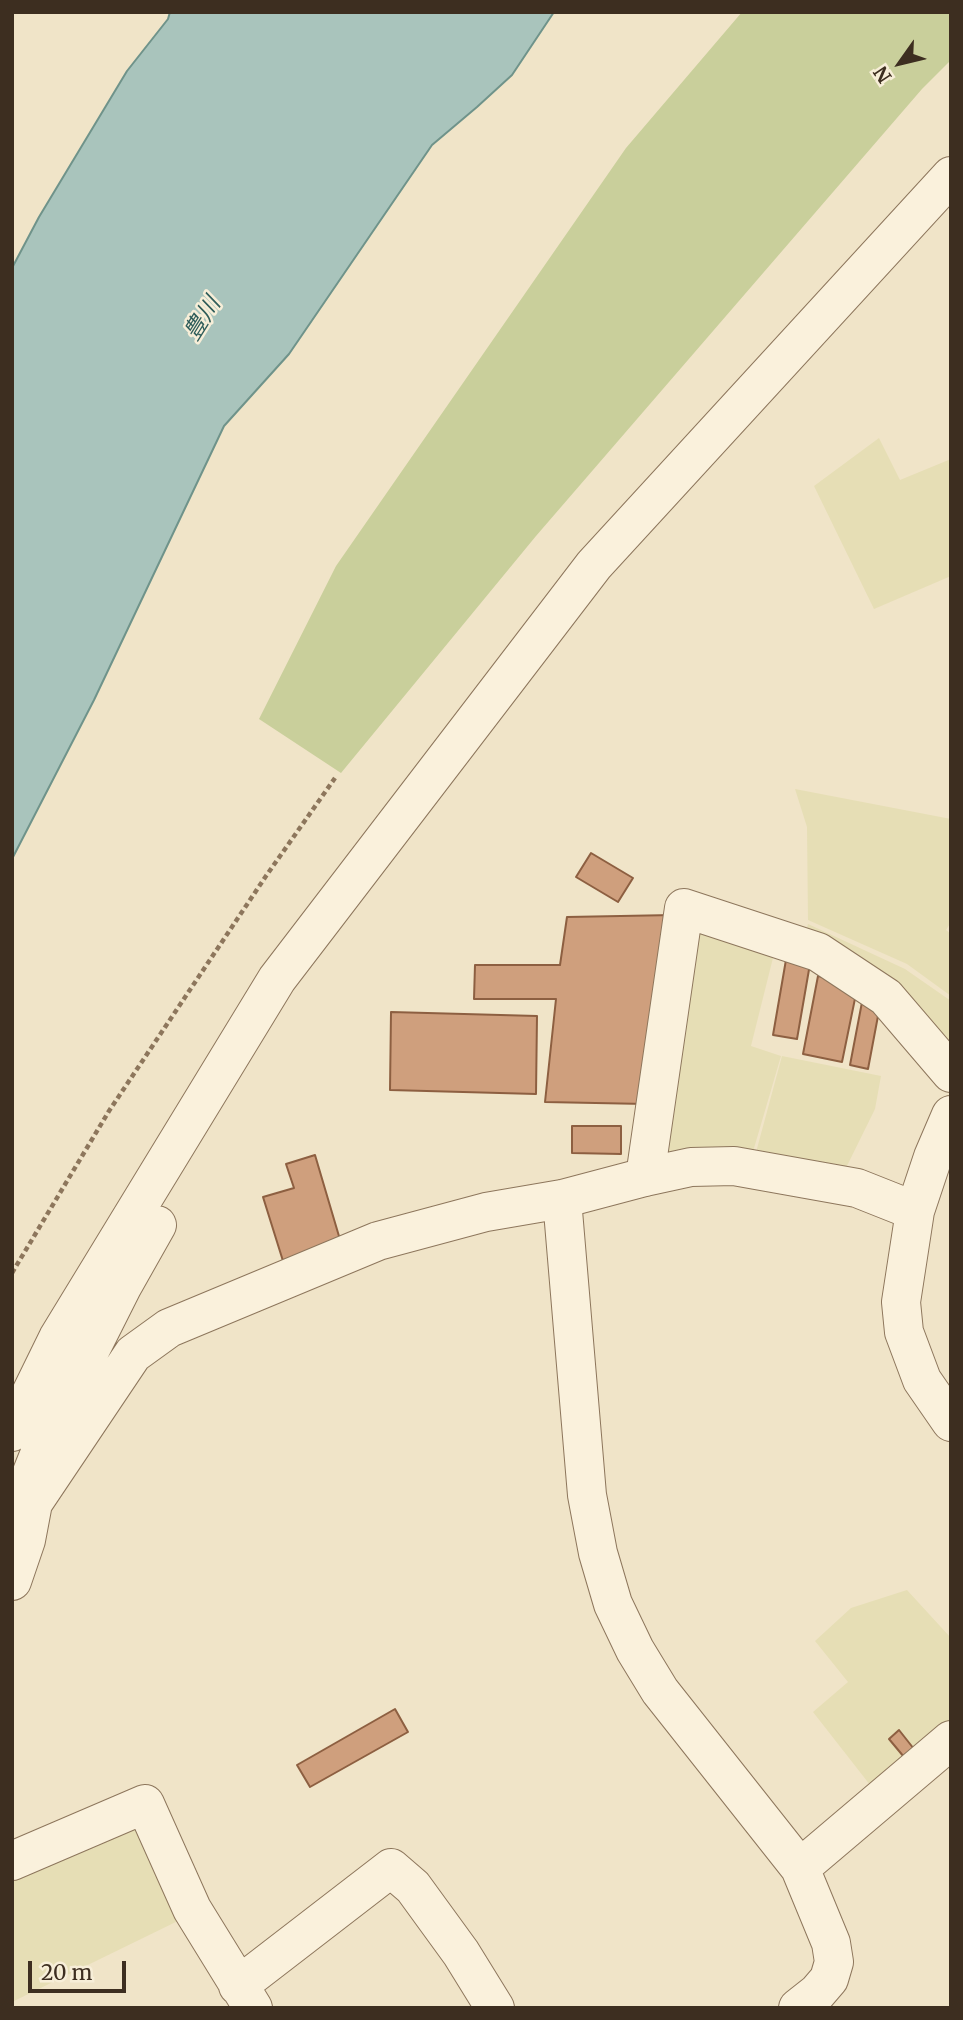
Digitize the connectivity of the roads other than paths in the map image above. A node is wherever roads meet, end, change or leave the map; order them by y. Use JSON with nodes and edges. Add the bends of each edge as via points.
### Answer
{"nodes":[{"id":1,"x":951,"y":176,"type":"edge"},
{"id":2,"x":951,"y":1073,"type":"edge"},
{"id":3,"x":212,"y":1086,"type":"junction"},
{"id":4,"x":951,"y":1115,"type":"edge"},
{"id":5,"x":645,"y":1177,"type":"junction"},
{"id":6,"x":562,"y":1199,"type":"junction"},
{"id":7,"x":915,"y":1211,"type":"junction"},
{"id":8,"x":951,"y":1422,"type":"edge"},
{"id":9,"x":12,"y":1432,"type":"edge"},
{"id":10,"x":23,"y":1514,"type":"edge"},
{"id":11,"x":12,"y":1581,"type":"edge"},
{"id":12,"x":951,"y":1740,"type":"edge"},
{"id":13,"x":12,"y":1861,"type":"edge"},
{"id":14,"x":800,"y":1868,"type":"junction"},
{"id":15,"x":245,"y":1997,"type":"edge"},
{"id":16,"x":495,"y":2008,"type":"edge"},
{"id":17,"x":798,"y":2008,"type":"edge"}],
"edges":[{"from":1,"to":3,"type":"street","via":[[594,565],[277,979]]},
{"from":2,"to":5,"type":"street","via":[[887,998],[818,952],[684,908]]},
{"from":3,"to":9,"type":"street","via":[[58,1338]]},
{"from":3,"to":10,"type":"street","via":[[213,1114],[199,1150],[122,1287],[45,1440]]},
{"from":4,"to":7,"type":"street"},
{"from":5,"to":6,"type":"street"},
{"from":5,"to":7,"type":"street","via":[[691,1167],[734,1166],[857,1188]]},
{"from":6,"to":10,"type":"street","via":[[486,1212],[378,1241],[169,1328],[133,1354]]},
{"from":6,"to":14,"type":"street","via":[[587,1496],[614,1604],[660,1691]]},
{"from":7,"to":8,"type":"street","via":[[901,1302],[904,1332],[922,1380]]},
{"from":10,"to":11,"type":"street","via":[[26,1540]]},
{"from":12,"to":14,"type":"street"},
{"from":13,"to":15,"type":"street","via":[[145,1804],[192,1909]]},
{"from":14,"to":17,"type":"street","via":[[831,1942],[834,1962],[829,1979]]},
{"from":15,"to":16,"type":"street","via":[[391,1868],[413,1887]]}]}
